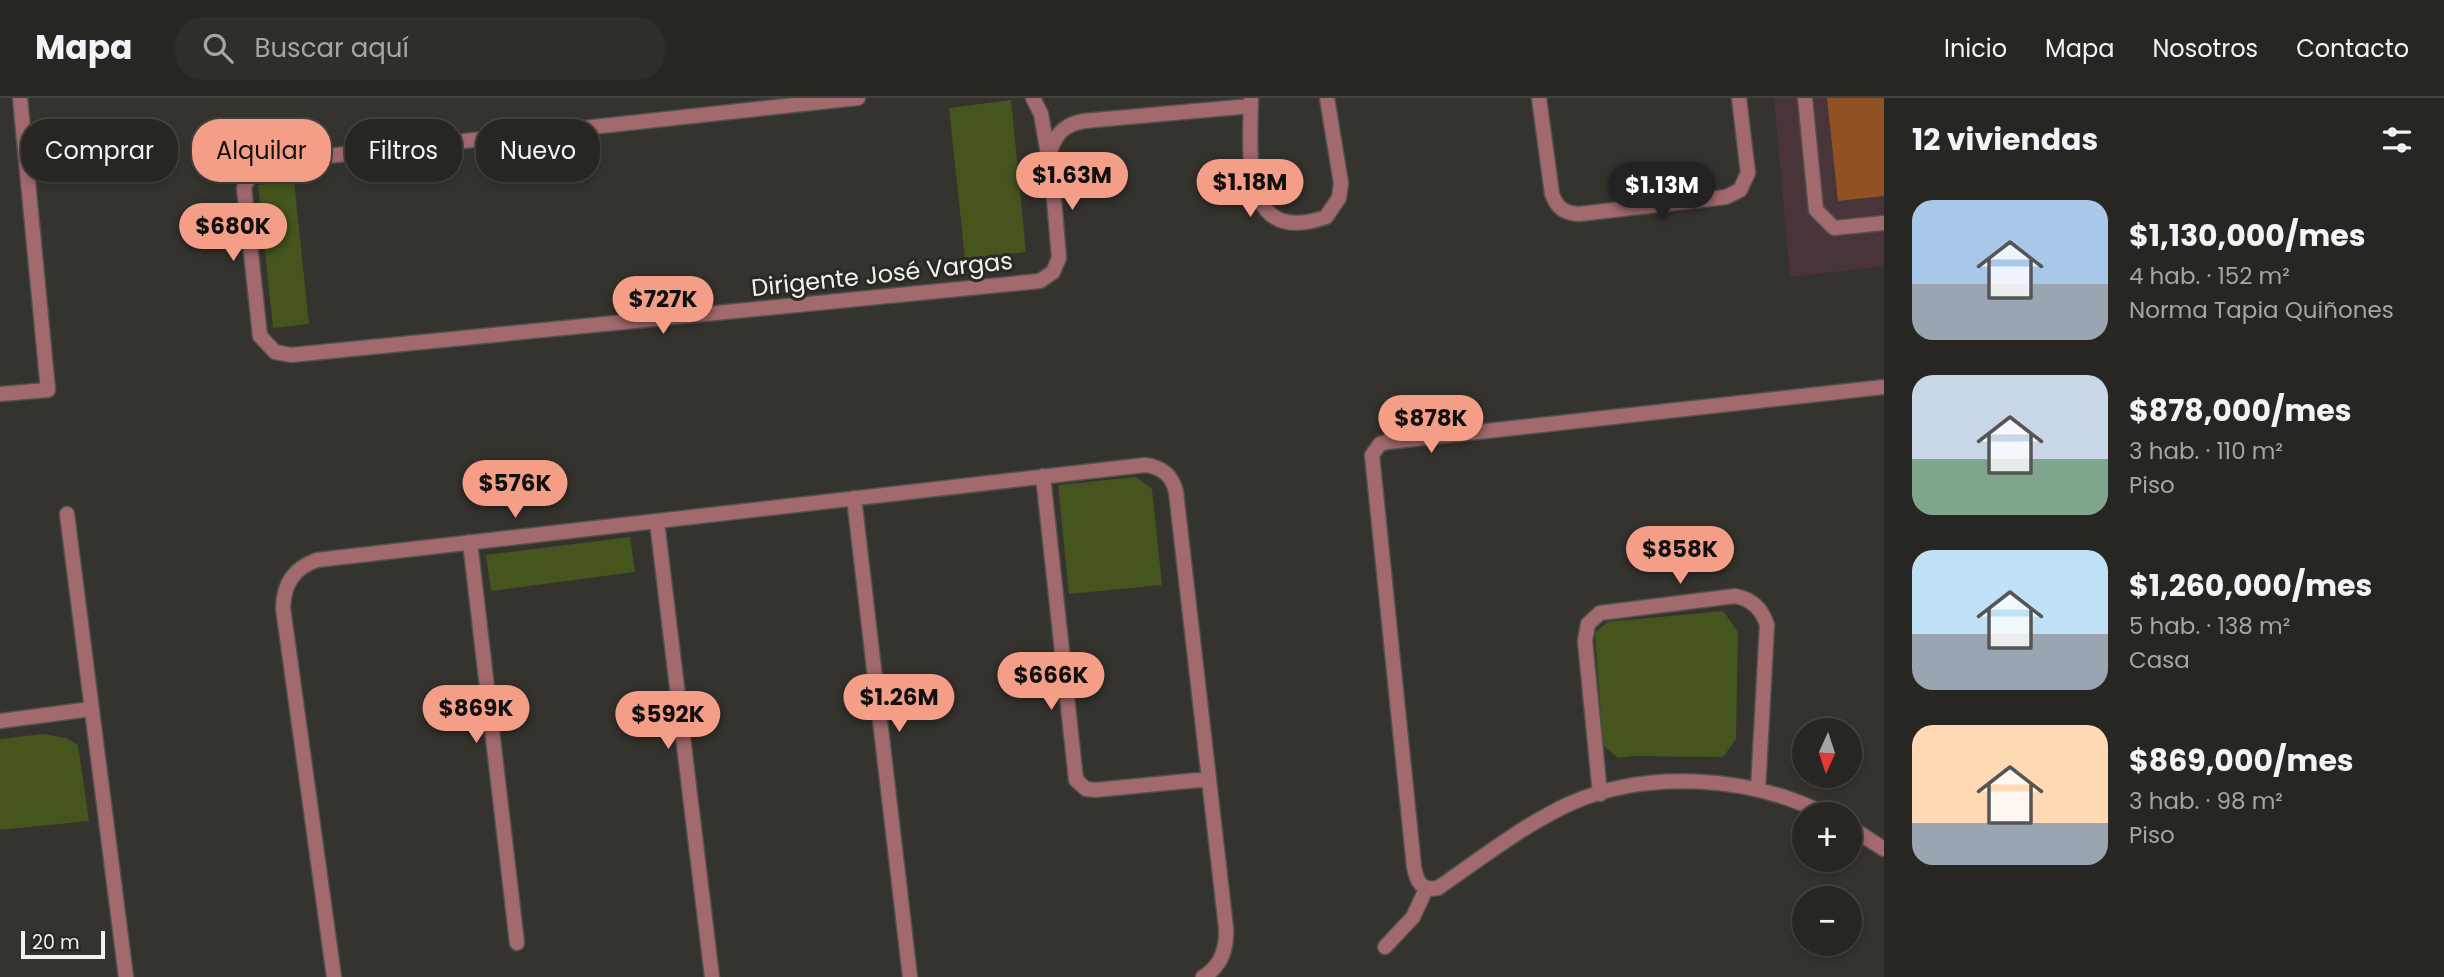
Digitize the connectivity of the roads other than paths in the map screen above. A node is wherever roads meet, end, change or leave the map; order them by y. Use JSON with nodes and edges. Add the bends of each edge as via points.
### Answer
{"nodes":[{"id":1,"x":20,"y":98,"type":"edge"},
{"id":2,"x":858,"y":98,"type":"edge"},
{"id":3,"x":1033,"y":98,"type":"edge"},
{"id":4,"x":1327,"y":98,"type":"edge"},
{"id":5,"x":1539,"y":98,"type":"edge"},
{"id":6,"x":1739,"y":98,"type":"edge"},
{"id":7,"x":1805,"y":98,"type":"edge"},
{"id":8,"x":1251,"y":102,"type":"edge"},
{"id":9,"x":1049,"y":162,"type":"junction"},
{"id":10,"x":1884,"y":223,"type":"edge"},
{"id":11,"x":1884,"y":387,"type":"edge"},
{"id":12,"x":0,"y":394,"type":"edge"},
{"id":13,"x":1043,"y":476,"type":"junction"},
{"id":14,"x":854,"y":498,"type":"junction"},
{"id":15,"x":67,"y":514,"type":"dead end"},
{"id":16,"x":657,"y":522,"type":"junction"},
{"id":17,"x":470,"y":542,"type":"junction"},
{"id":18,"x":91,"y":709,"type":"junction"},
{"id":19,"x":0,"y":721,"type":"edge"},
{"id":20,"x":1209,"y":779,"type":"junction"},
{"id":21,"x":1758,"y":790,"type":"junction"},
{"id":22,"x":1600,"y":794,"type":"junction"},
{"id":23,"x":1792,"y":802,"type":"edge"},
{"id":24,"x":1862,"y":835,"type":"edge"},
{"id":25,"x":1884,"y":849,"type":"edge"},
{"id":26,"x":1426,"y":889,"type":"junction"},
{"id":27,"x":517,"y":943,"type":"dead end"},
{"id":28,"x":1385,"y":947,"type":"dead end"},
{"id":29,"x":126,"y":977,"type":"edge"},
{"id":30,"x":334,"y":977,"type":"edge"},
{"id":31,"x":712,"y":977,"type":"edge"},
{"id":32,"x":909,"y":977,"type":"edge"},
{"id":33,"x":1203,"y":977,"type":"edge"}],
"edges":[{"from":1,"to":12,"type":"street","via":[[48,390]]},
{"from":2,"to":9,"type":"street","name":"Dirigente José Vargas","via":[[263,163],[247,178],[244,188],[260,336],[269,348],[291,355],[1040,281],[1053,272],[1059,258]]},
{"from":3,"to":9,"type":"street","name":"Dirigente José Vargas","via":[[1044,126]]},
{"from":4,"to":8,"type":"street","via":[[1339,165],[1339,198],[1326,217],[1301,223],[1268,213],[1256,196]]},
{"from":5,"to":6,"type":"street","via":[[1552,194],[1555,203],[1569,213],[1726,197],[1740,190],[1748,159]]},
{"from":7,"to":10,"type":"street","via":[[1816,210],[1834,228]]},
{"from":8,"to":9,"type":"street","name":"Dirigente José Vargas","via":[[1074,123],[1053,142]]},
{"from":11,"to":26,"type":"street","via":[[1387,442],[1375,449],[1372,462],[1414,867],[1416,879]]},
{"from":13,"to":14,"type":"street"},
{"from":13,"to":20,"type":"street","via":[[1145,465],[1160,468],[1174,484]]},
{"from":13,"to":20,"type":"street","via":[[1076,780],[1095,790]]},
{"from":14,"to":16,"type":"street"},
{"from":14,"to":32,"type":"street"},
{"from":15,"to":18,"type":"street"},
{"from":16,"to":17,"type":"street"},
{"from":16,"to":31,"type":"street"},
{"from":17,"to":27,"type":"street"},
{"from":17,"to":30,"type":"street","via":[[317,560],[299,569],[286,586],[283,608]]},
{"from":18,"to":19,"type":"street"},
{"from":18,"to":29,"type":"street"},
{"from":20,"to":33,"type":"street","via":[[1227,944],[1217,965]]},
{"from":21,"to":22,"type":"street","via":[[1684,782]]},
{"from":21,"to":22,"type":"street","via":[[1768,625],[1759,608],[1735,596],[1600,613],[1588,624]]},
{"from":21,"to":23,"type":"street"},
{"from":22,"to":26,"type":"street","via":[[1549,815],[1438,888]]},
{"from":24,"to":25,"type":"street"},
{"from":26,"to":28,"type":"street","via":[[1413,917]]}]}
